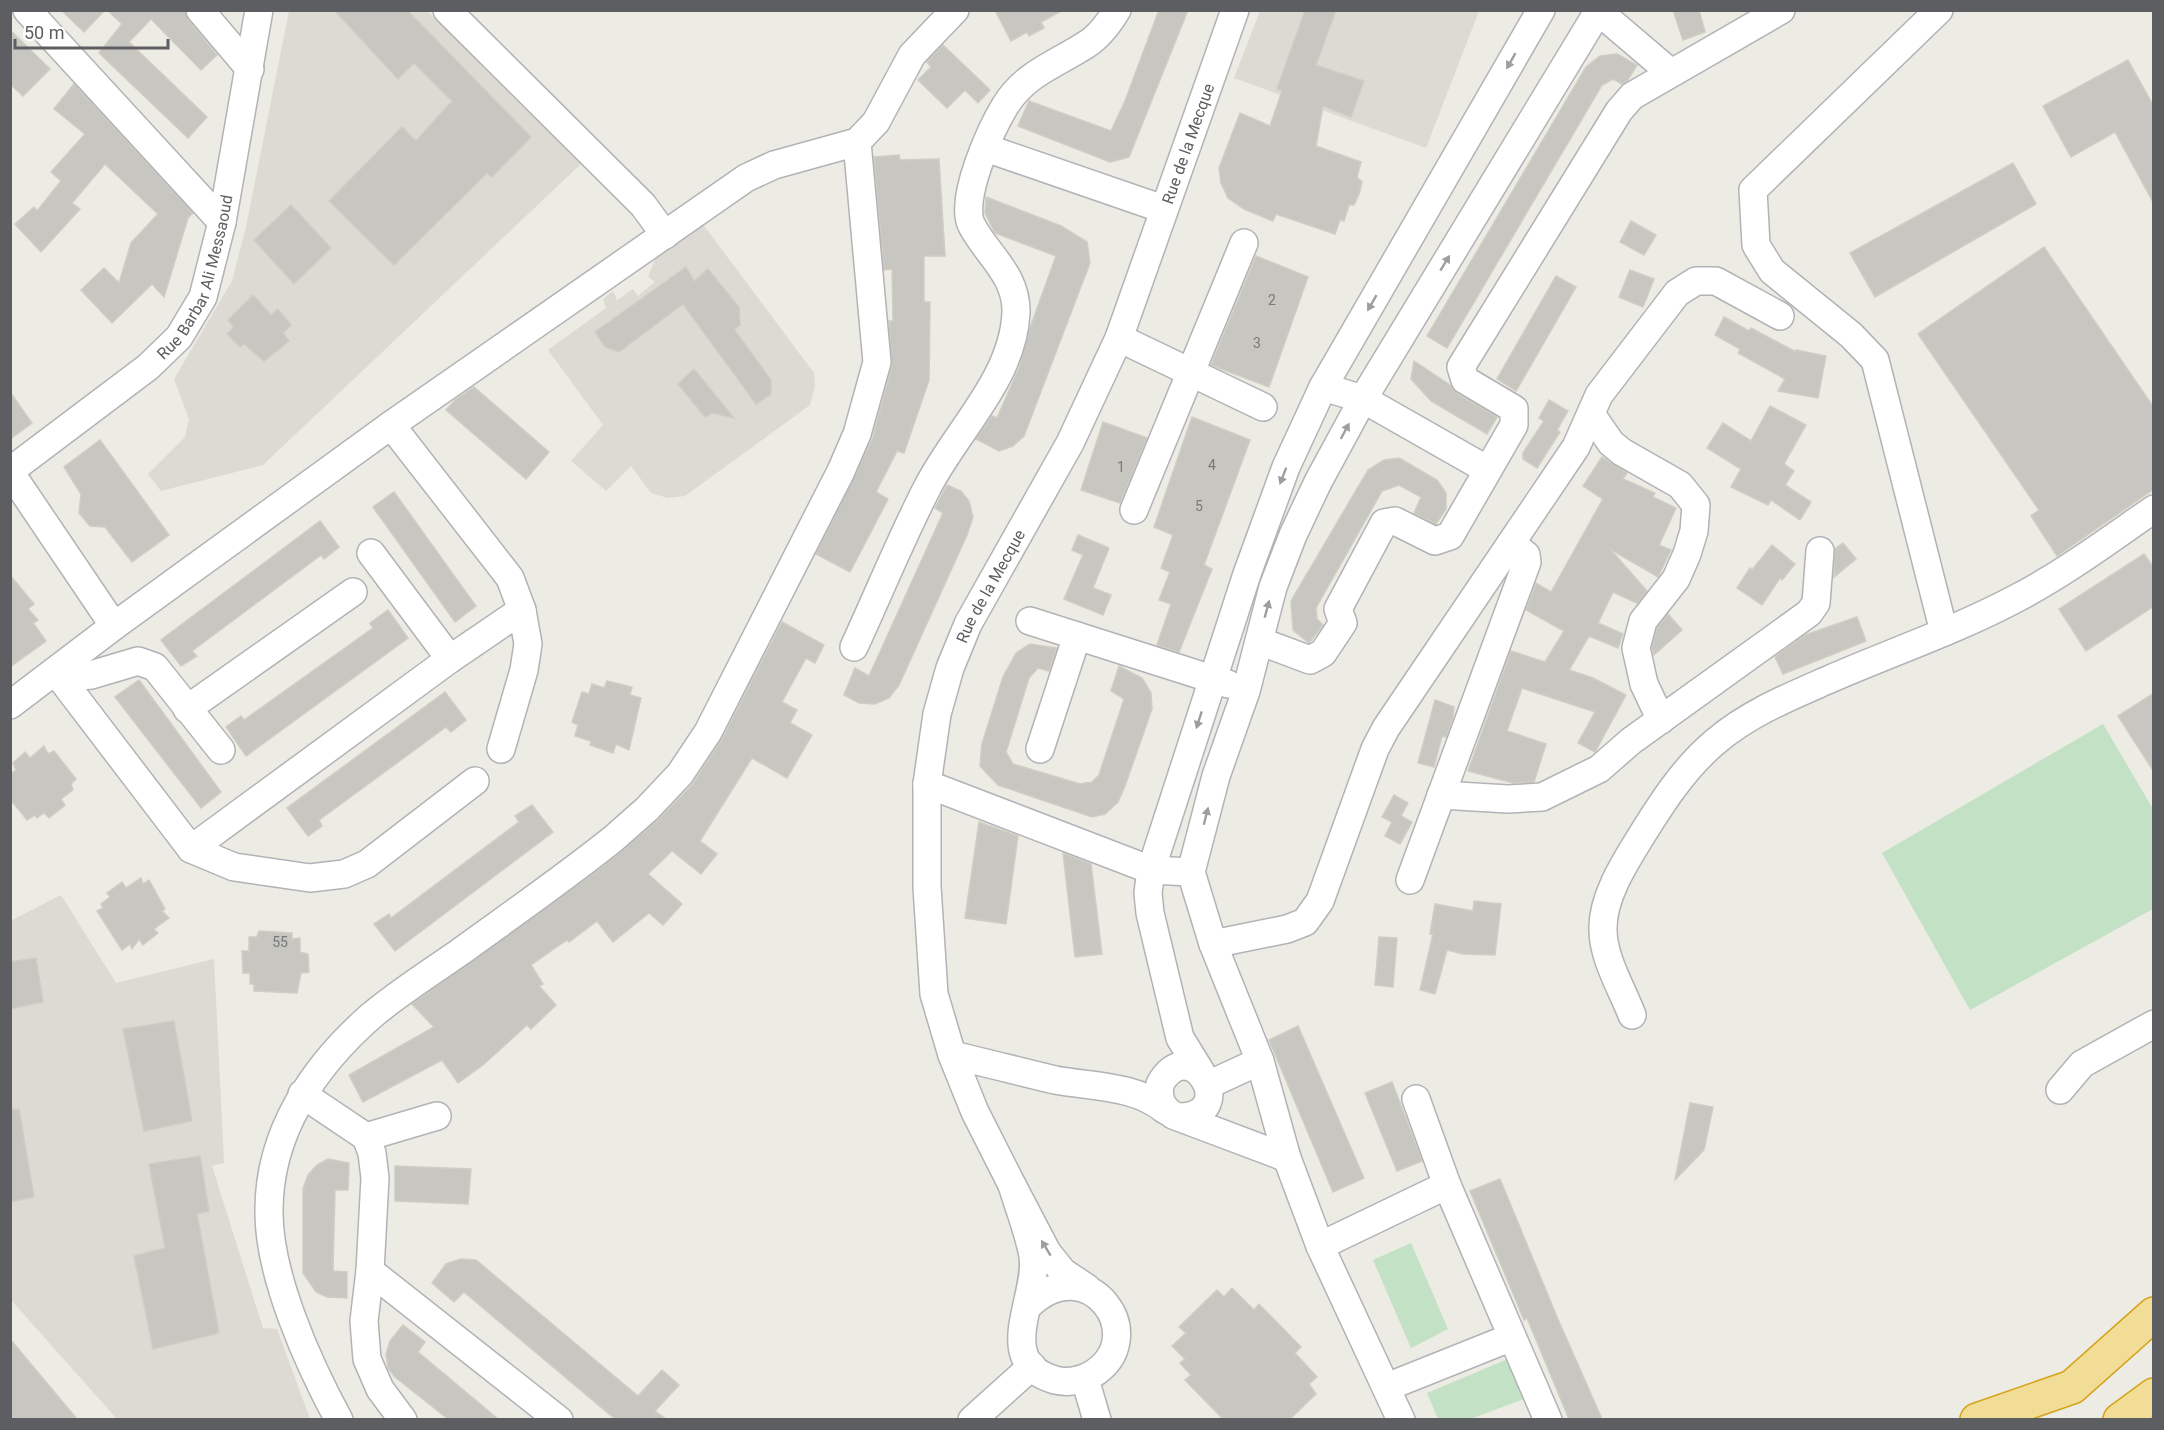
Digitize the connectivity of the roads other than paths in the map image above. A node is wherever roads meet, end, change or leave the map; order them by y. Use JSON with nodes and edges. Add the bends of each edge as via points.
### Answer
{"nodes":[{"id":1,"x":27,"y":10,"type":"edge"},
{"id":2,"x":200,"y":10,"type":"edge"},
{"id":3,"x":259,"y":10,"type":"edge"},
{"id":4,"x":447,"y":10,"type":"edge"},
{"id":5,"x":955,"y":10,"type":"edge"},
{"id":6,"x":1117,"y":10,"type":"edge"},
{"id":7,"x":1235,"y":10,"type":"edge"},
{"id":8,"x":1541,"y":10,"type":"edge"},
{"id":9,"x":1781,"y":10,"type":"edge"},
{"id":10,"x":1939,"y":10,"type":"edge"},
{"id":11,"x":1598,"y":11,"type":"edge"},
{"id":12,"x":250,"y":69,"type":"junction"},
{"id":13,"x":1671,"y":74,"type":"junction"},
{"id":14,"x":857,"y":142,"type":"junction"},
{"id":15,"x":986,"y":148,"type":"junction"},
{"id":16,"x":1163,"y":209,"type":"junction"},
{"id":17,"x":222,"y":222,"type":"junction"},
{"id":18,"x":665,"y":235,"type":"junction"},
{"id":19,"x":1244,"y":243,"type":"dead end"},
{"id":20,"x":1780,"y":316,"type":"dead end"},
{"id":21,"x":1119,"y":338,"type":"junction"},
{"id":22,"x":1191,"y":373,"type":"junction"},
{"id":23,"x":1323,"y":387,"type":"junction"},
{"id":24,"x":1363,"y":399,"type":"junction"},
{"id":25,"x":1263,"y":407,"type":"dead end"},
{"id":26,"x":1591,"y":414,"type":"junction"},
{"id":27,"x":391,"y":425,"type":"junction"},
{"id":28,"x":1486,"y":469,"type":"junction"},
{"id":29,"x":10,"y":471,"type":"edge"},
{"id":30,"x":2154,"y":509,"type":"edge"},
{"id":31,"x":1134,"y":510,"type":"dead end"},
{"id":32,"x":1511,"y":543,"type":"junction"},
{"id":33,"x":1820,"y":550,"type":"dead end"},
{"id":34,"x":371,"y":553,"type":"dead end"},
{"id":35,"x":353,"y":592,"type":"dead end"},
{"id":36,"x":522,"y":610,"type":"junction"},
{"id":37,"x":1030,"y":621,"type":"dead end"},
{"id":38,"x":114,"y":626,"type":"junction"},
{"id":39,"x":1944,"y":632,"type":"junction"},
{"id":40,"x":1077,"y":636,"type":"junction"},
{"id":41,"x":1259,"y":641,"type":"junction"},
{"id":42,"x":854,"y":647,"type":"dead end"},
{"id":43,"x":450,"y":659,"type":"junction"},
{"id":44,"x":58,"y":675,"type":"junction"},
{"id":45,"x":1212,"y":678,"type":"junction"},
{"id":46,"x":1246,"y":691,"type":"junction"},
{"id":47,"x":10,"y":705,"type":"edge"},
{"id":48,"x":187,"y":709,"type":"junction"},
{"id":49,"x":1661,"y":720,"type":"junction"},
{"id":50,"x":501,"y":749,"type":"dead end"},
{"id":51,"x":1040,"y":749,"type":"dead end"},
{"id":52,"x":221,"y":750,"type":"dead end"},
{"id":53,"x":475,"y":782,"type":"dead end"},
{"id":54,"x":927,"y":784,"type":"junction"},
{"id":55,"x":1441,"y":795,"type":"junction"},
{"id":56,"x":190,"y":849,"type":"junction"},
{"id":57,"x":1150,"y":870,"type":"junction"},
{"id":58,"x":1191,"y":872,"type":"junction"},
{"id":59,"x":1410,"y":880,"type":"dead end"},
{"id":60,"x":1213,"y":944,"type":"junction"},
{"id":61,"x":1632,"y":1015,"type":"dead end"},
{"id":62,"x":2154,"y":1024,"type":"edge"},
{"id":63,"x":1180,"y":1038,"type":"junction"},
{"id":64,"x":952,"y":1055,"type":"junction"},
{"id":65,"x":1260,"y":1061,"type":"junction"},
{"id":66,"x":1168,"y":1073,"type":"junction"},
{"id":67,"x":1204,"y":1079,"type":"junction"},
{"id":68,"x":2060,"y":1090,"type":"dead end"},
{"id":69,"x":1131,"y":1091,"type":"junction"},
{"id":70,"x":302,"y":1094,"type":"junction"},
{"id":71,"x":1416,"y":1099,"type":"dead end"},
{"id":72,"x":1173,"y":1114,"type":"junction"},
{"id":73,"x":437,"y":1116,"type":"dead end"},
{"id":74,"x":366,"y":1137,"type":"junction"},
{"id":75,"x":1287,"y":1158,"type":"junction"},
{"id":76,"x":1012,"y":1185,"type":"junction"},
{"id":77,"x":1447,"y":1185,"type":"junction"},
{"id":78,"x":1320,"y":1246,"type":"junction"},
{"id":79,"x":370,"y":1271,"type":"junction"},
{"id":80,"x":1087,"y":1288,"type":"junction"},
{"id":81,"x":1028,"y":1306,"type":"junction"},
{"id":82,"x":2154,"y":1314,"type":"edge"},
{"id":83,"x":2154,"y":1328,"type":"edge"},
{"id":84,"x":1512,"y":1337,"type":"junction"},
{"id":85,"x":1032,"y":1366,"type":"junction"},
{"id":86,"x":1085,"y":1379,"type":"junction"},
{"id":87,"x":1387,"y":1387,"type":"junction"},
{"id":88,"x":2072,"y":1387,"type":"junction"},
{"id":89,"x":2154,"y":1395,"type":"edge"},
{"id":90,"x":980,"y":1415,"type":"edge"},
{"id":91,"x":1544,"y":1418,"type":"edge"},
{"id":92,"x":339,"y":1419,"type":"edge"},
{"id":93,"x":403,"y":1419,"type":"edge"},
{"id":94,"x":559,"y":1419,"type":"edge"},
{"id":95,"x":1097,"y":1419,"type":"edge"},
{"id":96,"x":1401,"y":1419,"type":"edge"},
{"id":97,"x":1977,"y":1419,"type":"edge"},
{"id":98,"x":2033,"y":1419,"type":"edge"},
{"id":99,"x":2120,"y":1419,"type":"edge"}],
"edges":[{"from":1,"to":17,"type":"street"},
{"from":2,"to":12,"type":"street"},
{"from":3,"to":12,"type":"street","name":"Rue Barbar Ali Messaoud"},
{"from":4,"to":18,"type":"street","via":[[643,205]]},
{"from":5,"to":14,"type":"street","via":[[912,55],[876,122]]},
{"from":6,"to":15,"type":"street","via":[[1089,44],[1025,80],[1005,106]]},
{"from":7,"to":16,"type":"street","name":"Rue de la Mecque"},
{"from":8,"to":23,"type":"street","one_way":true},
{"from":9,"to":13,"type":"street"},
{"from":10,"to":39,"type":"street","via":[[1753,190],[1756,245],[1772,271],[1851,335],[1875,360]]},
{"from":11,"to":13,"type":"street"},
{"from":24,"to":11,"type":"street","one_way":true},
{"from":12,"to":17,"type":"street","name":"Rue Barbar Ali Messaoud"},
{"from":13,"to":28,"type":"street","via":[[1632,96],[1619,111],[1461,367],[1465,380],[1514,409],[1514,425]]},
{"from":14,"to":18,"type":"street","via":[[774,165],[746,178]]},
{"from":14,"to":70,"type":"street","via":[[877,362],[857,434],[841,471],[708,732],[680,774],[647,809],[575,869],[371,1016],[320,1069]]},
{"from":15,"to":16,"type":"street"},
{"from":15,"to":42,"type":"street","via":[[972,183],[968,211],[972,225],[1004,269],[1014,292],[1016,314],[1008,349],[992,385],[926,489]]},
{"from":16,"to":21,"type":"street","name":"Rue de la Mecque"},
{"from":17,"to":29,"type":"street","name":"Rue Barbar Ali Messaoud","via":[[203,297],[179,337],[148,367]]},
{"from":18,"to":27,"type":"street"},
{"from":19,"to":22,"type":"street"},
{"from":20,"to":26,"type":"street","via":[[1716,281],[1696,281],[1677,293],[1642,336],[1599,395]]},
{"from":21,"to":22,"type":"street"},
{"from":21,"to":54,"type":"street","name":"Rue de la Mecque","via":[[1070,443],[968,624],[937,714]]},
{"from":22,"to":25,"type":"street"},
{"from":22,"to":31,"type":"street"},
{"from":23,"to":24,"type":"street"},
{"from":23,"to":45,"type":"street","one_way":true,"via":[[1265,522]]},
{"from":24,"to":28,"type":"street"},
{"from":41,"to":24,"type":"street","one_way":true,"via":[[1273,587],[1293,535]]},
{"from":26,"to":32,"type":"street","via":[[1576,447]]},
{"from":26,"to":49,"type":"street","via":[[1622,452],[1680,485],[1696,505],[1687,554],[1676,579],[1643,621],[1636,648],[1644,684]]},
{"from":27,"to":36,"type":"street","via":[[510,578]]},
{"from":27,"to":38,"type":"street"},
{"from":28,"to":41,"type":"street","via":[[1449,536],[1435,541],[1395,520],[1383,523],[1338,609],[1343,623],[1323,653],[1310,660]]},
{"from":29,"to":38,"type":"street"},
{"from":30,"to":39,"type":"street","via":[[2062,572]]},
{"from":32,"to":55,"type":"street","via":[[1526,555],[1527,562]]},
{"from":32,"to":60,"type":"street","via":[[1374,748],[1320,902],[1305,922]]},
{"from":33,"to":49,"type":"street","via":[[1816,603],[1809,613]]},
{"from":34,"to":43,"type":"street"},
{"from":35,"to":48,"type":"street"},
{"from":36,"to":43,"type":"street"},
{"from":36,"to":50,"type":"street","via":[[528,644]]},
{"from":37,"to":40,"type":"street"},
{"from":38,"to":44,"type":"street"},
{"from":39,"to":61,"type":"street","via":[[1768,706],[1713,743],[1684,774],[1624,864],[1602,928],[1605,947]]},
{"from":40,"to":45,"type":"street"},
{"from":40,"to":51,"type":"street"},
{"from":41,"to":46,"type":"street"},
{"from":43,"to":56,"type":"street"},
{"from":44,"to":47,"type":"street"},
{"from":44,"to":48,"type":"street","via":[[91,675],[138,661],[148,663]]},
{"from":44,"to":56,"type":"street"},
{"from":45,"to":46,"type":"street"},
{"from":45,"to":57,"type":"street","one_way":true},
{"from":58,"to":46,"type":"street","one_way":true,"via":[[1216,776]]},
{"from":48,"to":52,"type":"street"},
{"from":49,"to":55,"type":"street","via":[[1599,769],[1542,797]]},
{"from":53,"to":56,"type":"street","via":[[367,864],[344,874],[310,878],[234,867]]},
{"from":54,"to":57,"type":"street"},
{"from":54,"to":64,"type":"street","name":"Rue de la Mecque","via":[[927,887],[934,994]]},
{"from":55,"to":59,"type":"street"},
{"from":57,"to":58,"type":"street"},
{"from":57,"to":63,"type":"street","via":[[1150,913]]},
{"from":58,"to":60,"type":"street"},
{"from":60,"to":65,"type":"street"},
{"from":62,"to":68,"type":"street","via":[[2082,1064]]},
{"from":63,"to":66,"type":"street","via":[[1178,1055]]},
{"from":63,"to":67,"type":"street"},
{"from":64,"to":69,"type":"street","via":[[1054,1079]]},
{"from":64,"to":76,"type":"street","name":"Rue de la Mecque","via":[[975,1112]]},
{"from":65,"to":67,"type":"street"},
{"from":65,"to":75,"type":"street"},
{"from":66,"to":67,"type":"street","via":[[1186,1067]]},
{"from":66,"to":69,"type":"street"},
{"from":66,"to":72,"type":"street","via":[[1159,1093]]},
{"from":67,"to":72,"type":"street","via":[[1209,1093],[1204,1108],[1189,1117]]},
{"from":69,"to":72,"type":"street"},
{"from":70,"to":74,"type":"street"},
{"from":70,"to":92,"type":"street","via":[[284,1131],[272,1170],[268,1211],[272,1252],[309,1359]]},
{"from":71,"to":77,"type":"street"},
{"from":72,"to":75,"type":"street"},
{"from":73,"to":74,"type":"street"},
{"from":74,"to":79,"type":"street","via":[[375,1178]]},
{"from":75,"to":78,"type":"street"},
{"from":80,"to":76,"type":"street","one_way":true,"via":[[1063,1272],[1047,1252]]},
{"from":76,"to":81,"type":"street","via":[[1033,1256]]},
{"from":77,"to":78,"type":"street"},
{"from":77,"to":84,"type":"street"},
{"from":78,"to":87,"type":"street"},
{"from":79,"to":93,"type":"street","via":[[364,1321],[368,1359],[380,1389]]},
{"from":79,"to":94,"type":"street"},
{"from":80,"to":81,"type":"street","via":[[1058,1287],[1040,1294]]},
{"from":80,"to":86,"type":"street","via":[[1111,1310],[1116,1334],[1110,1358]]},
{"from":81,"to":85,"type":"street","via":[[1020,1337]]},
{"from":82,"to":88,"type":"highway"},
{"from":83,"to":88,"type":"highway"},
{"from":84,"to":87,"type":"street"},
{"from":84,"to":91,"type":"street"},
{"from":85,"to":86,"type":"street","via":[[1057,1380]]},
{"from":85,"to":90,"type":"street"},
{"from":86,"to":95,"type":"street"},
{"from":87,"to":96,"type":"street"},
{"from":88,"to":97,"type":"highway"},
{"from":88,"to":98,"type":"highway"},
{"from":89,"to":99,"type":"highway"}]}
